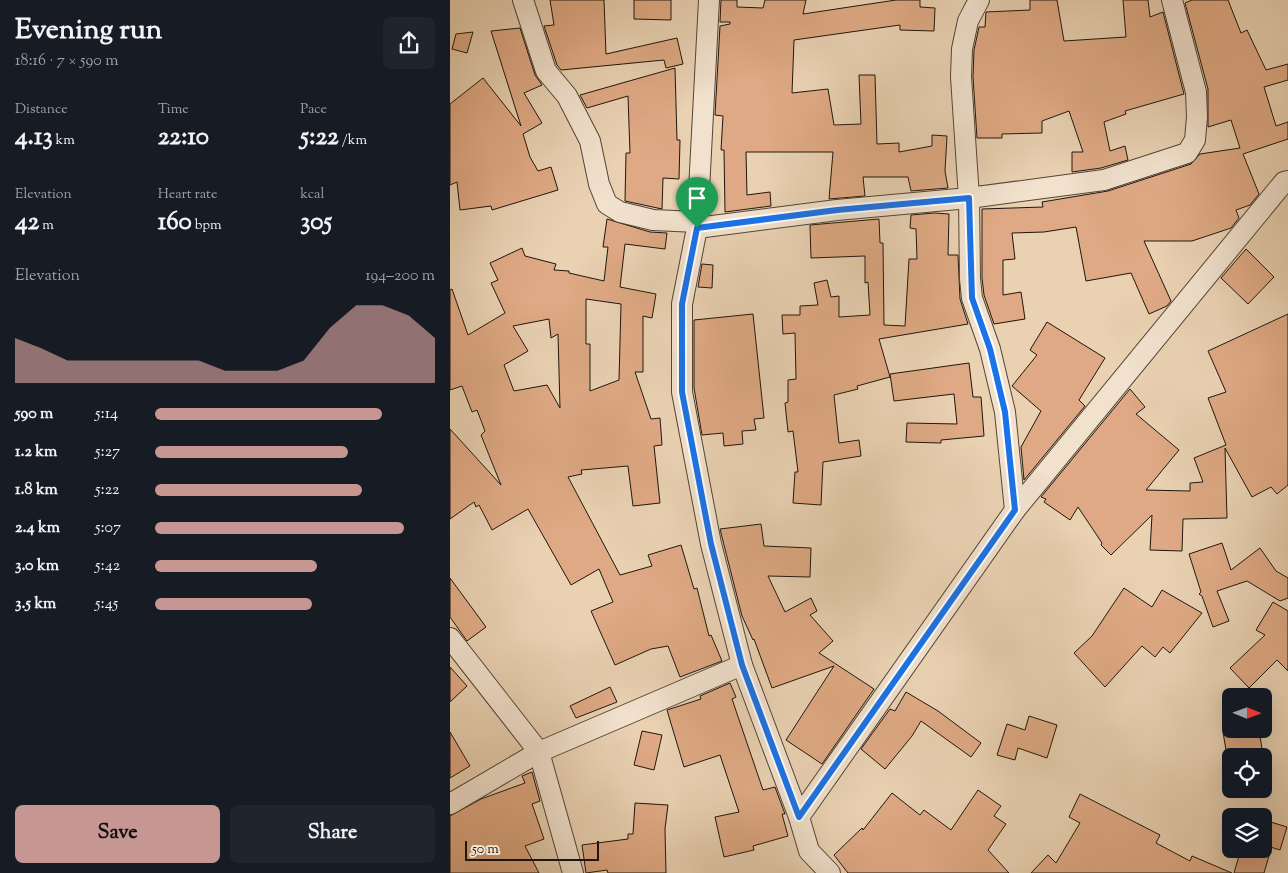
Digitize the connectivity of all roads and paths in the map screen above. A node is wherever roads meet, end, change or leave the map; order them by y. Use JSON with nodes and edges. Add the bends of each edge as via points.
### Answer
{"nodes":[{"id":1,"x":523,"y":0,"type":"edge"},
{"id":2,"x":709,"y":0,"type":"edge"},
{"id":3,"x":979,"y":0,"type":"edge"},
{"id":4,"x":1172,"y":0,"type":"edge"},
{"id":5,"x":1288,"y":181,"type":"edge"},
{"id":6,"x":969,"y":198,"type":"junction"},
{"id":7,"x":697,"y":225,"type":"junction"},
{"id":8,"x":1015,"y":510,"type":"junction"},
{"id":9,"x":450,"y":638,"type":"edge"},
{"id":10,"x":742,"y":665,"type":"junction"},
{"id":11,"x":539,"y":752,"type":"junction"},
{"id":12,"x":451,"y":802,"type":"edge"},
{"id":13,"x":799,"y":817,"type":"junction"},
{"id":14,"x":573,"y":873,"type":"edge"},
{"id":15,"x":830,"y":873,"type":"edge"}],
"edges":[{"from":1,"to":7,"type":"street","via":[[546,71],[567,96],[590,141],[599,184],[607,204],[620,212],[652,220]]},
{"from":2,"to":7,"type":"street"},
{"from":3,"to":6,"type":"street","via":[[968,20],[962,49]]},
{"from":4,"to":6,"type":"street","via":[[1196,92],[1195,140],[1187,153],[1104,180]]},
{"from":5,"to":8,"type":"street"},
{"from":6,"to":7,"type":"street"},
{"from":6,"to":8,"type":"street","via":[[972,298],[990,349],[1005,412]]},
{"from":7,"to":10,"type":"street","via":[[682,304],[682,392],[711,544]]},
{"from":8,"to":13,"type":"street"},
{"from":9,"to":11,"type":"street"},
{"from":10,"to":11,"type":"street"},
{"from":10,"to":13,"type":"street"},
{"from":11,"to":12,"type":"street"},
{"from":11,"to":14,"type":"street"},
{"from":13,"to":15,"type":"street","via":[[809,851]]}]}
